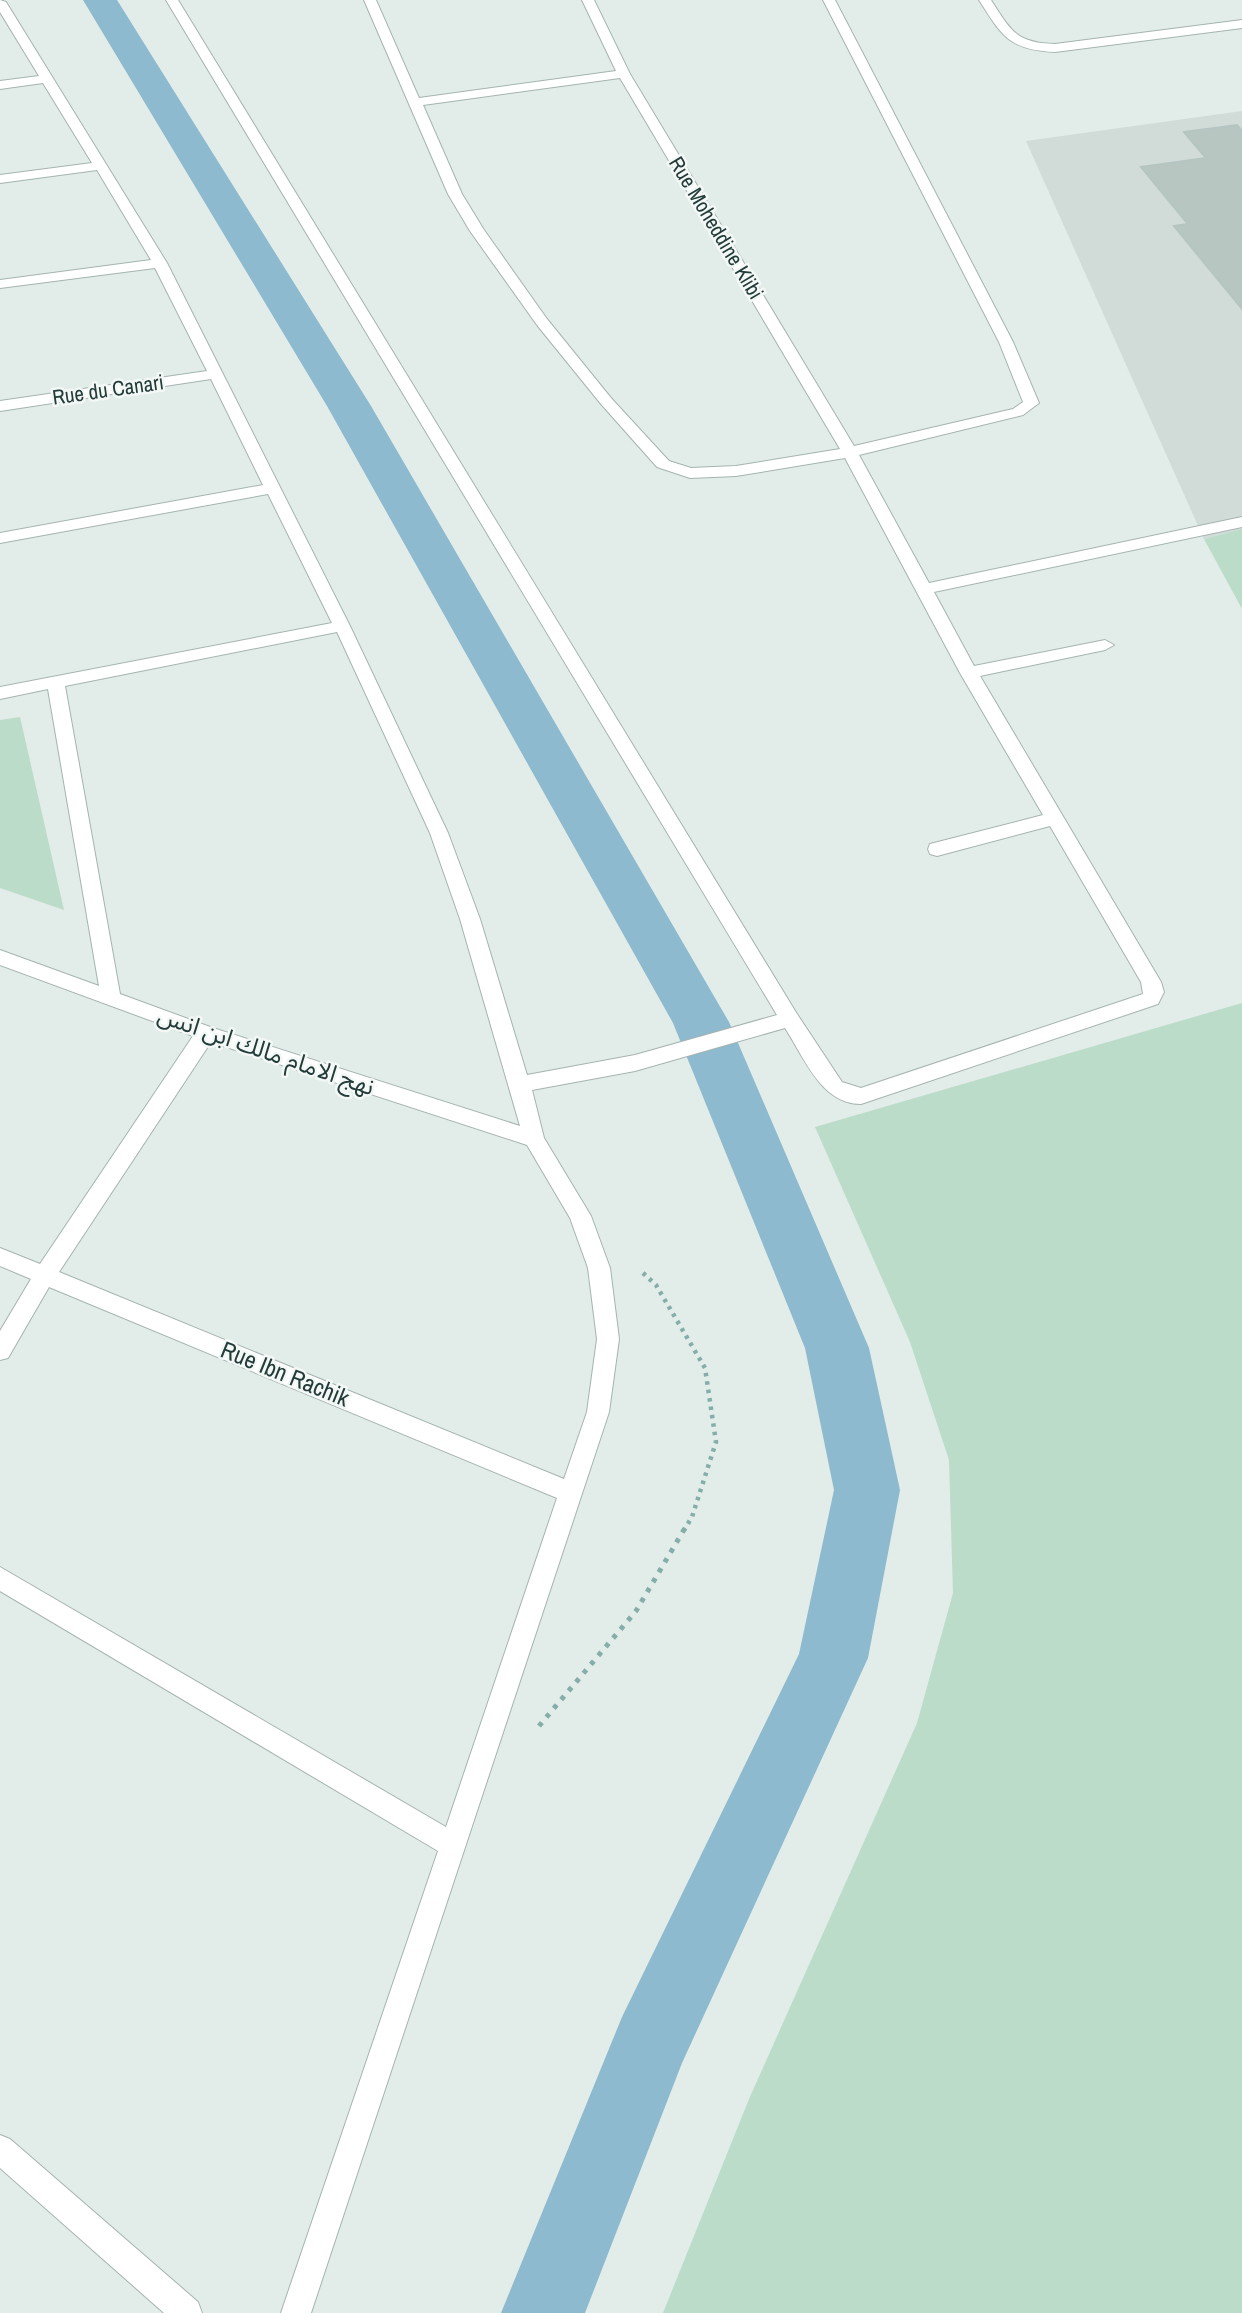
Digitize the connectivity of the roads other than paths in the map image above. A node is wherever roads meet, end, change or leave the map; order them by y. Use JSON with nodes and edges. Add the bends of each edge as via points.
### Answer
{"nodes":[{"id":1,"x":172,"y":0,"type":"edge"},
{"id":2,"x":370,"y":0,"type":"edge"},
{"id":3,"x":588,"y":0,"type":"edge"},
{"id":4,"x":829,"y":0,"type":"edge"},
{"id":5,"x":985,"y":0,"type":"edge"},
{"id":6,"x":0,"y":2,"type":"edge"},
{"id":7,"x":1242,"y":24,"type":"edge"},
{"id":8,"x":624,"y":74,"type":"junction"},
{"id":9,"x":47,"y":79,"type":"junction"},
{"id":10,"x":0,"y":85,"type":"edge"},
{"id":11,"x":416,"y":102,"type":"junction"},
{"id":12,"x":100,"y":166,"type":"junction"},
{"id":13,"x":0,"y":179,"type":"edge"},
{"id":14,"x":159,"y":263,"type":"junction"},
{"id":15,"x":0,"y":284,"type":"edge"},
{"id":16,"x":217,"y":374,"type":"junction"},
{"id":17,"x":0,"y":406,"type":"edge"},
{"id":18,"x":850,"y":452,"type":"junction"},
{"id":19,"x":274,"y":488,"type":"junction"},
{"id":20,"x":1242,"y":522,"type":"edge"},
{"id":21,"x":0,"y":538,"type":"edge"},
{"id":22,"x":923,"y":589,"type":"junction"},
{"id":23,"x":342,"y":626,"type":"junction"},
{"id":24,"x":1105,"y":645,"type":"dead end"},
{"id":25,"x":969,"y":673,"type":"junction"},
{"id":26,"x":56,"y":684,"type":"junction"},
{"id":27,"x":0,"y":693,"type":"edge"},
{"id":28,"x":1055,"y":818,"type":"junction"},
{"id":29,"x":937,"y":849,"type":"dead end"},
{"id":30,"x":0,"y":957,"type":"edge"},
{"id":31,"x":111,"y":997,"type":"junction"},
{"id":32,"x":790,"y":1019,"type":"junction"},
{"id":33,"x":206,"y":1033,"type":"junction"},
{"id":34,"x":520,"y":1084,"type":"junction"},
{"id":35,"x":534,"y":1139,"type":"junction"},
{"id":36,"x":0,"y":1257,"type":"edge"},
{"id":37,"x":45,"y":1275,"type":"junction"},
{"id":38,"x":0,"y":1351,"type":"edge"},
{"id":39,"x":570,"y":1492,"type":"junction"},
{"id":40,"x":0,"y":1578,"type":"edge"},
{"id":41,"x":453,"y":1846,"type":"junction"},
{"id":42,"x":0,"y":2149,"type":"edge"},
{"id":43,"x":187,"y":2313,"type":"edge"},
{"id":44,"x":296,"y":2313,"type":"edge"}],
"edges":[{"from":1,"to":32,"type":"street"},
{"from":2,"to":11,"type":"street"},
{"from":3,"to":8,"type":"street","name":"Rue Moheddine Klibi"},
{"from":4,"to":18,"type":"street","via":[[1006,342],[1031,404],[1018,412]]},
{"from":5,"to":7,"type":"street","via":[[1012,41],[1034,48]]},
{"from":6,"to":9,"type":"street"},
{"from":8,"to":11,"type":"street"},
{"from":8,"to":18,"type":"street","name":"Rue Moheddine Klibi"},
{"from":9,"to":10,"type":"street"},
{"from":9,"to":12,"type":"street"},
{"from":11,"to":18,"type":"street","via":[[455,194],[477,230],[542,322],[663,464],[690,473],[736,471]]},
{"from":12,"to":13,"type":"street"},
{"from":12,"to":14,"type":"street"},
{"from":14,"to":15,"type":"street"},
{"from":14,"to":16,"type":"street"},
{"from":16,"to":17,"type":"street","name":"Rue du Canari"},
{"from":16,"to":19,"type":"street"},
{"from":18,"to":22,"type":"street","name":"Rue Moheddine Klibi"},
{"from":19,"to":21,"type":"street"},
{"from":19,"to":23,"type":"street"},
{"from":20,"to":22,"type":"street"},
{"from":22,"to":25,"type":"street","name":"Rue Moheddine Klibi"},
{"from":23,"to":26,"type":"street"},
{"from":23,"to":34,"type":"street","via":[[439,833]]},
{"from":24,"to":25,"type":"street"},
{"from":25,"to":28,"type":"street","name":"Rue Moheddine Klibi"},
{"from":26,"to":27,"type":"street"},
{"from":26,"to":31,"type":"street"},
{"from":28,"to":29,"type":"street"},
{"from":28,"to":32,"type":"street","name":"Rue Moheddine Klibi","via":[[1151,982],[1151,999],[861,1097],[835,1088]]},
{"from":30,"to":31,"type":"street","name":"نهج الامام مالك ابن انس"},
{"from":31,"to":33,"type":"street","name":"نهج الامام مالك ابن انس"},
{"from":32,"to":34,"type":"street","via":[[635,1063]]},
{"from":33,"to":35,"type":"street","name":"نهج الامام مالك ابن انس"},
{"from":33,"to":37,"type":"street"},
{"from":34,"to":35,"type":"street"},
{"from":35,"to":39,"type":"street","via":[[580,1216],[599,1268],[608,1339],[598,1412]]},
{"from":36,"to":37,"type":"street","name":"Rue Ibn Rachik"},
{"from":37,"to":38,"type":"street"},
{"from":37,"to":39,"type":"street","name":"Rue Ibn Rachik"},
{"from":39,"to":41,"type":"street"},
{"from":40,"to":41,"type":"street"},
{"from":41,"to":44,"type":"street"},
{"from":42,"to":43,"type":"street"}]}
